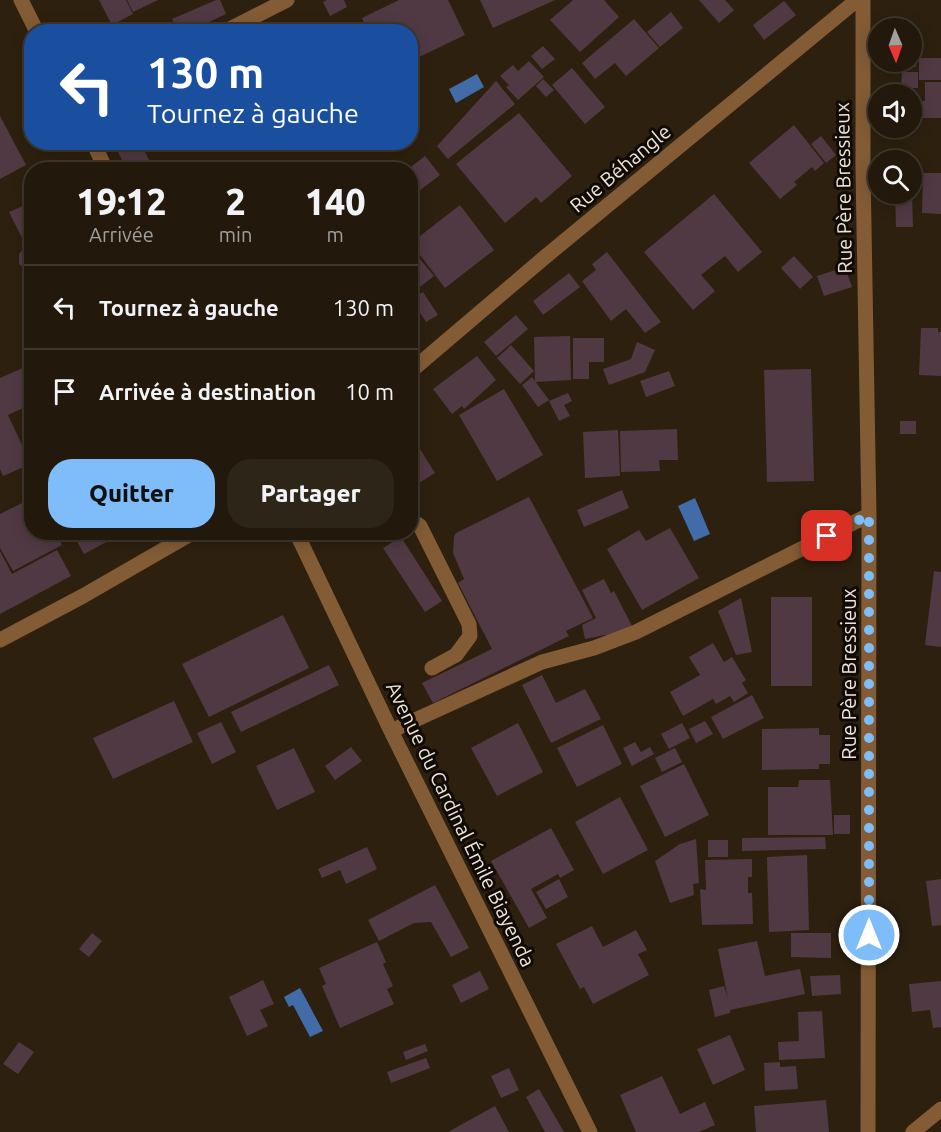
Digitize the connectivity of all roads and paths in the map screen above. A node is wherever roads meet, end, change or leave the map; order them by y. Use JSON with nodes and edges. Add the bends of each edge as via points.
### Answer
{"nodes":[{"id":1,"x":21,"y":0,"type":"edge"},
{"id":2,"x":287,"y":0,"type":"edge"},
{"id":3,"x":857,"y":0,"type":"edge"},
{"id":4,"x":863,"y":0,"type":"edge"},
{"id":5,"x":33,"y":24,"type":"edge"},
{"id":6,"x":240,"y":24,"type":"edge"},
{"id":7,"x":418,"y":365,"type":"edge"},
{"id":8,"x":869,"y":515,"type":"junction"},
{"id":9,"x":418,"y":525,"type":"edge"},
{"id":10,"x":180,"y":540,"type":"edge"},
{"id":11,"x":300,"y":540,"type":"edge"},
{"id":12,"x":0,"y":640,"type":"edge"},
{"id":13,"x":432,"y":668,"type":"dead end"},
{"id":14,"x":391,"y":731,"type":"junction"},
{"id":15,"x":941,"y":1109,"type":"edge"},
{"id":16,"x":590,"y":1132,"type":"edge"},
{"id":17,"x":868,"y":1132,"type":"edge"},
{"id":18,"x":913,"y":1132,"type":"edge"}],
"edges":[{"from":1,"to":5,"type":"street"},
{"from":2,"to":6,"type":"street"},
{"from":3,"to":7,"type":"street","name":"Rue Béhangle"},
{"from":4,"to":8,"type":"street","name":"Rue Père Bressieux"},
{"from":8,"to":14,"type":"street","via":[[636,632],[542,662]]},
{"from":8,"to":17,"type":"street","name":"Rue Père Bressieux"},
{"from":9,"to":13,"type":"street","via":[[469,624],[470,636],[456,655]]},
{"from":10,"to":12,"type":"street"},
{"from":11,"to":14,"type":"street","name":"Avenue du Cardinal Émile Biayenda"},
{"from":14,"to":16,"type":"street","name":"Avenue du Cardinal Émile Biayenda"},
{"from":15,"to":18,"type":"street"}]}
